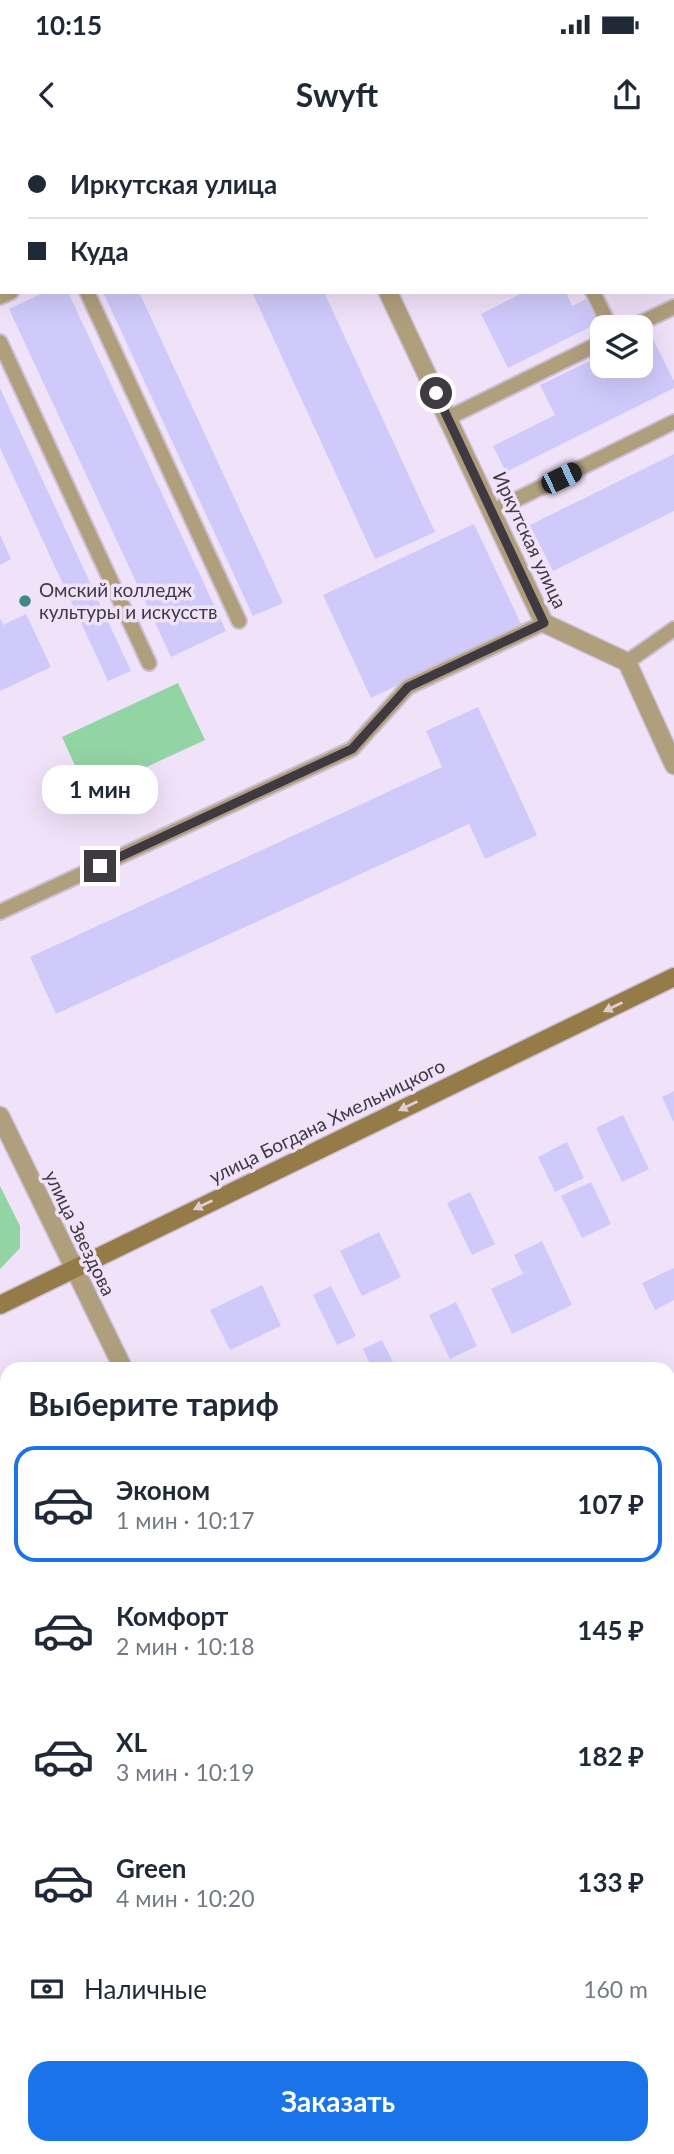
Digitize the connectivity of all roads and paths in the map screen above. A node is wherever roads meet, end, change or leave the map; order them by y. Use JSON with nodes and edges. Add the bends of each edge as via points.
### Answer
{"nodes":[{"id":1,"x":88,"y":294,"type":"edge"},
{"id":2,"x":389,"y":294,"type":"edge"},
{"id":3,"x":594,"y":294,"type":"edge"},
{"id":4,"x":674,"y":307,"type":"edge"},
{"id":5,"x":604,"y":315,"type":"edge"},
{"id":6,"x":653,"y":317,"type":"edge"},
{"id":7,"x":0,"y":342,"type":"edge"},
{"id":8,"x":590,"y":348,"type":"edge"},
{"id":9,"x":449,"y":418,"type":"junction"},
{"id":10,"x":674,"y":422,"type":"edge"},
{"id":11,"x":493,"y":511,"type":"junction"},
{"id":12,"x":239,"y":621,"type":"dead end"},
{"id":13,"x":544,"y":623,"type":"junction"},
{"id":14,"x":674,"y":629,"type":"edge"},
{"id":15,"x":627,"y":662,"type":"junction"},
{"id":16,"x":149,"y":663,"type":"dead end"},
{"id":17,"x":674,"y":765,"type":"edge"},
{"id":18,"x":0,"y":912,"type":"edge"},
{"id":19,"x":674,"y":978,"type":"edge"},
{"id":20,"x":0,"y":1116,"type":"edge"},
{"id":21,"x":74,"y":1269,"type":"junction"},
{"id":22,"x":0,"y":1305,"type":"edge"},
{"id":23,"x":120,"y":1362,"type":"edge"}],
"edges":[{"from":1,"to":12,"type":"lane"},
{"from":2,"to":9,"type":"street","name":"Иркутская улица"},
{"from":3,"to":5,"type":"lane"},
{"from":4,"to":6,"type":"lane"},
{"from":7,"to":16,"type":"lane"},
{"from":8,"to":9,"type":"lane"},
{"from":9,"to":11,"type":"street","name":"Иркутская улица"},
{"from":10,"to":11,"type":"lane"},
{"from":11,"to":13,"type":"street","name":"Иркутская улица"},
{"from":13,"to":15,"type":"street","name":"Иркутская улица"},
{"from":13,"to":18,"type":"lane","via":[[408,687],[352,749]]},
{"from":14,"to":15,"type":"lane"},
{"from":15,"to":17,"type":"street"},
{"from":19,"to":21,"type":"main road","name":"улица Богдана Хмельницкого","one_way":true},
{"from":20,"to":21,"type":"street","name":"улица Звездова"},
{"from":21,"to":22,"type":"main road","name":"улица Богдана Хмельницкого"},
{"from":21,"to":23,"type":"street","name":"улица Звездова"}]}
